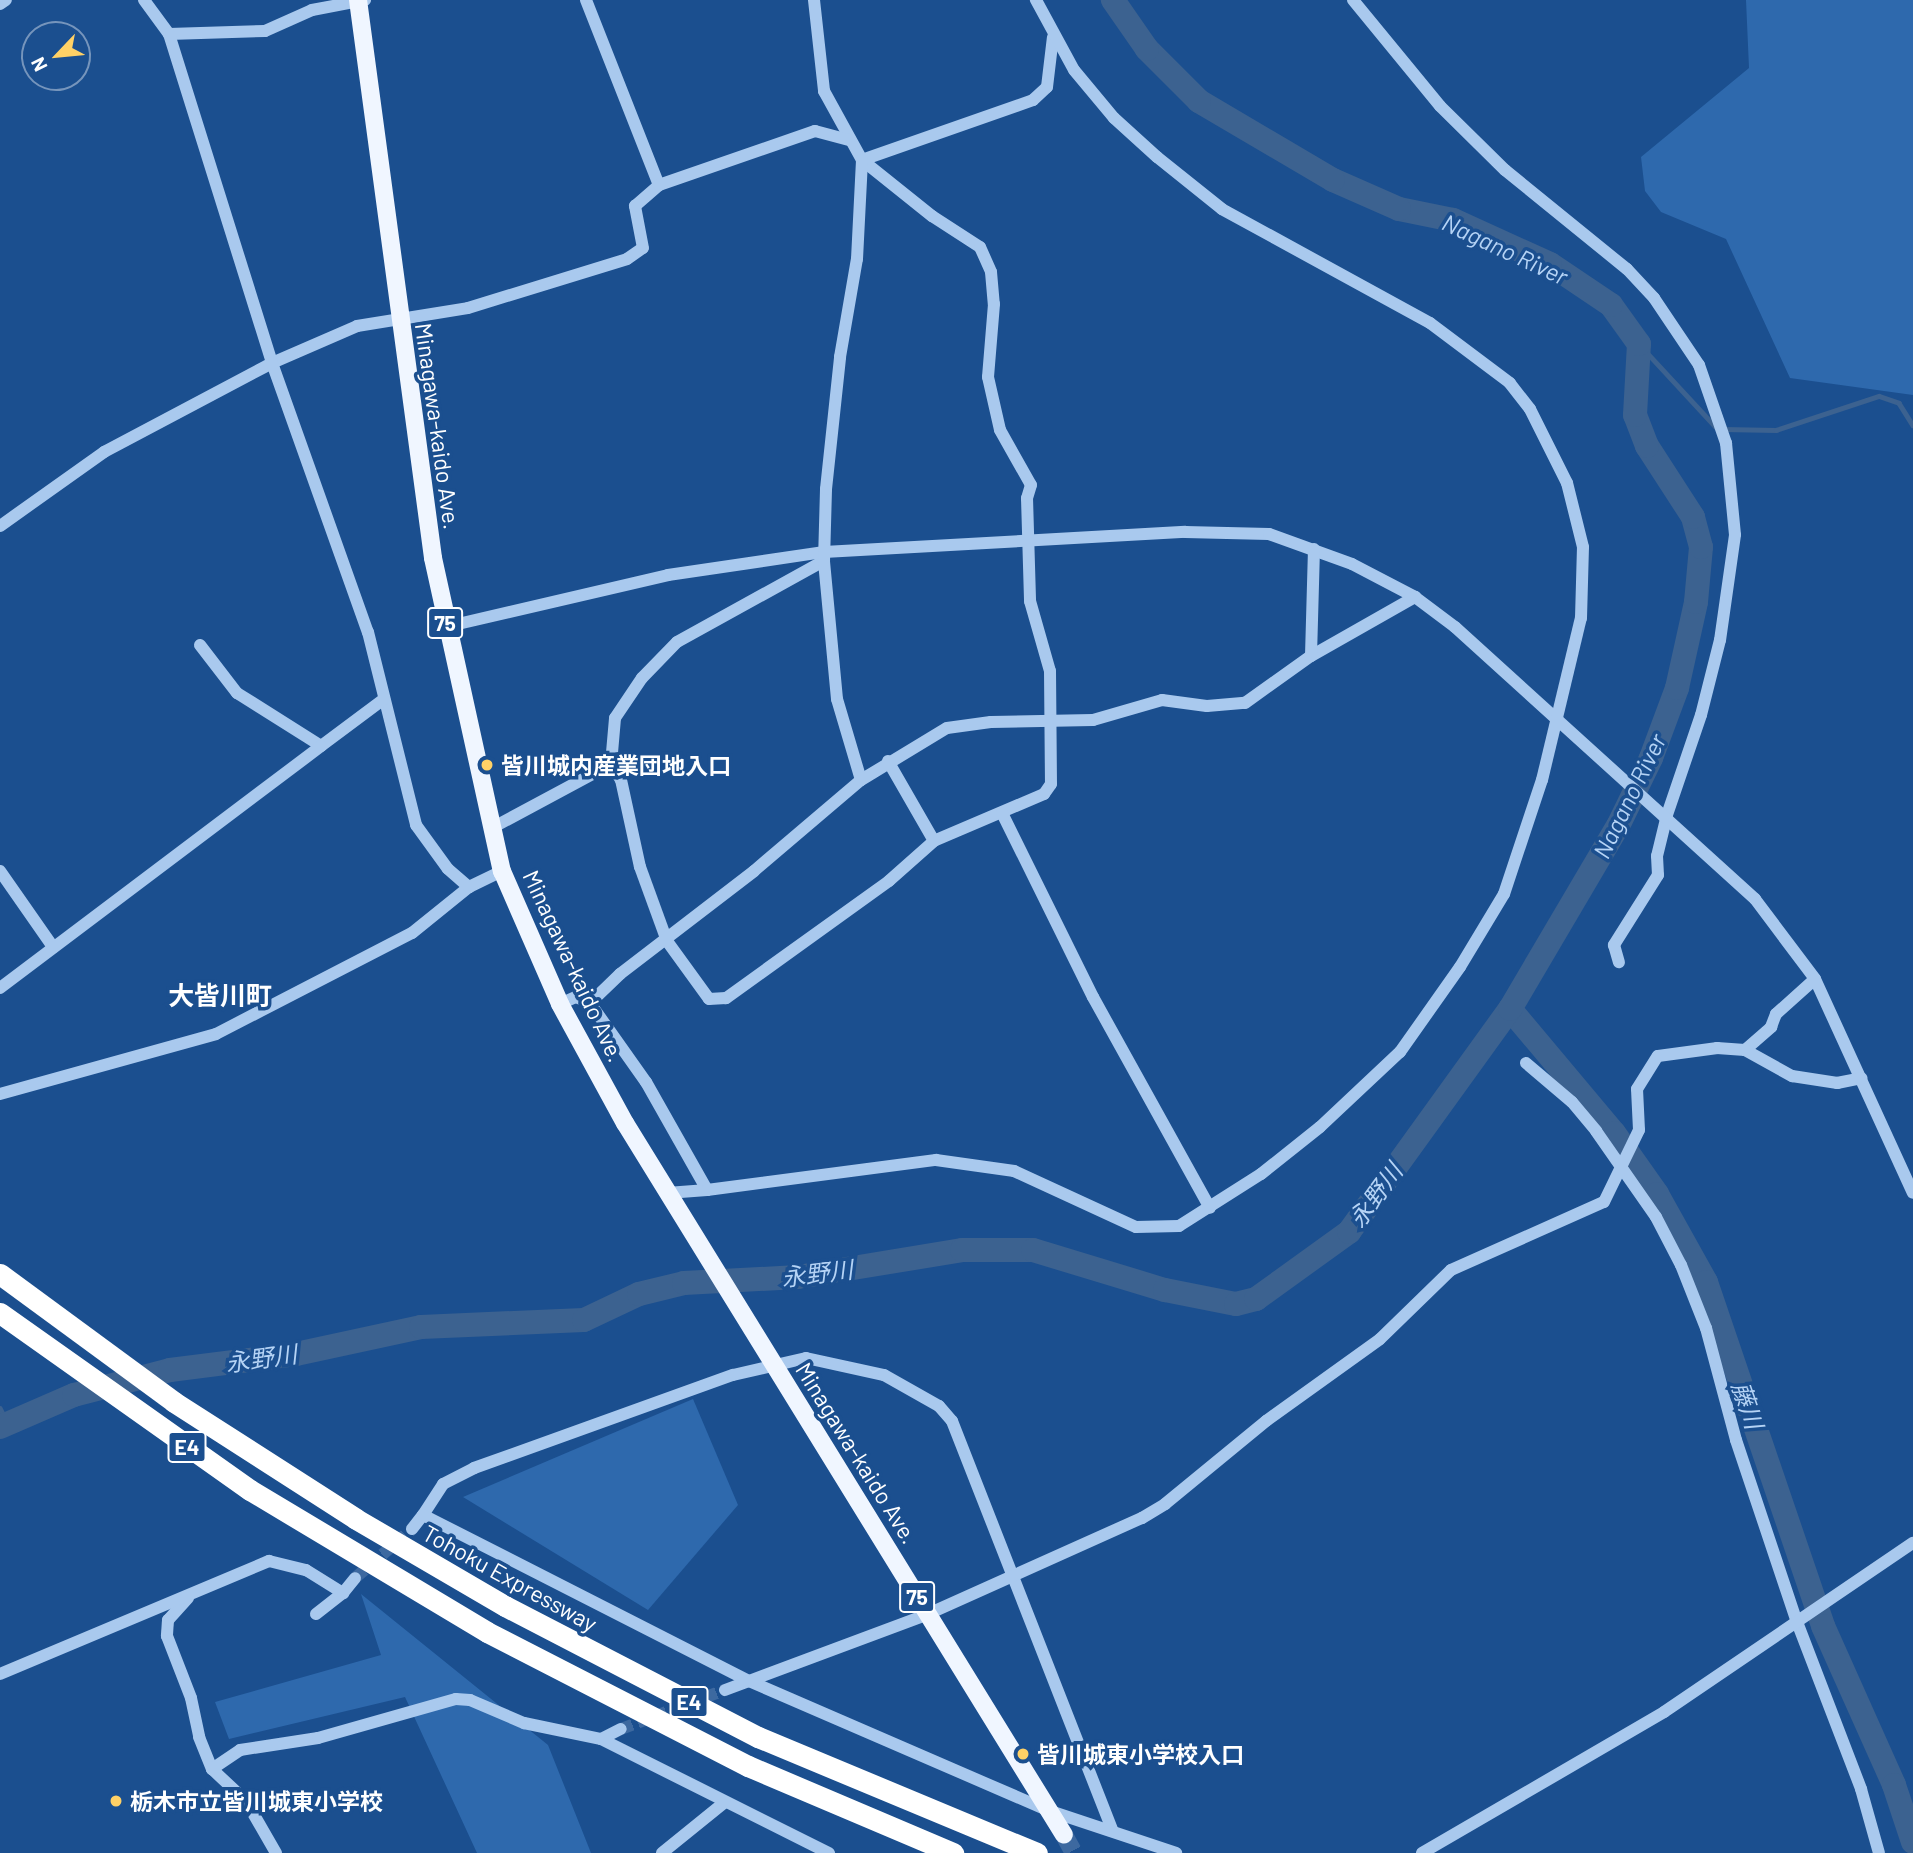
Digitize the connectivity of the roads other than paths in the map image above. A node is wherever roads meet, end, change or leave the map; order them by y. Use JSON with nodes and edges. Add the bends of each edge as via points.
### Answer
{"nodes":[{"id":1,"x":6,"y":0,"type":"edge"},
{"id":2,"x":144,"y":0,"type":"edge"},
{"id":3,"x":586,"y":0,"type":"edge"},
{"id":4,"x":814,"y":0,"type":"edge"},
{"id":5,"x":1035,"y":0,"type":"edge"},
{"id":6,"x":1353,"y":0,"type":"edge"},
{"id":7,"x":360,"y":1,"type":"edge"},
{"id":8,"x":0,"y":4,"type":"edge"},
{"id":9,"x":169,"y":34,"type":"junction"},
{"id":10,"x":1053,"y":37,"type":"junction"},
{"id":11,"x":849,"y":140,"type":"junction"},
{"id":12,"x":862,"y":160,"type":"junction"},
{"id":13,"x":659,"y":185,"type":"junction"},
{"id":14,"x":397,"y":318,"type":"junction"},
{"id":15,"x":272,"y":363,"type":"junction"},
{"id":16,"x":0,"y":526,"type":"edge"},
{"id":17,"x":1030,"y":541,"type":"junction"},
{"id":18,"x":1314,"y":549,"type":"junction"},
{"id":19,"x":824,"y":556,"type":"junction"},
{"id":20,"x":1415,"y":597,"type":"junction"},
{"id":21,"x":445,"y":627,"type":"junction"},
{"id":22,"x":200,"y":645,"type":"dead end"},
{"id":23,"x":1311,"y":656,"type":"junction"},
{"id":24,"x":384,"y":699,"type":"junction"},
{"id":25,"x":1562,"y":721,"type":"junction"},
{"id":26,"x":1050,"y":722,"type":"junction"},
{"id":27,"x":321,"y":746,"type":"junction"},
{"id":28,"x":888,"y":761,"type":"junction"},
{"id":29,"x":611,"y":764,"type":"junction"},
{"id":30,"x":860,"y":780,"type":"junction"},
{"id":31,"x":1663,"y":811,"type":"junction"},
{"id":32,"x":1002,"y":813,"type":"junction"},
{"id":33,"x":490,"y":829,"type":"junction"},
{"id":34,"x":934,"y":841,"type":"junction"},
{"id":35,"x":0,"y":871,"type":"edge"},
{"id":36,"x":502,"y":871,"type":"junction"},
{"id":37,"x":469,"y":887,"type":"junction"},
{"id":38,"x":667,"y":942,"type":"junction"},
{"id":39,"x":52,"y":947,"type":"junction"},
{"id":40,"x":1619,"y":962,"type":"dead end"},
{"id":41,"x":1815,"y":979,"type":"junction"},
{"id":42,"x":0,"y":988,"type":"edge"},
{"id":43,"x":560,"y":1003,"type":"junction"},
{"id":44,"x":590,"y":1003,"type":"junction"},
{"id":45,"x":1745,"y":1050,"type":"junction"},
{"id":46,"x":1526,"y":1063,"type":"dead end"},
{"id":47,"x":1862,"y":1078,"type":"junction"},
{"id":48,"x":0,"y":1094,"type":"edge"},
{"id":49,"x":1622,"y":1172,"type":"junction"},
{"id":50,"x":707,"y":1190,"type":"junction"},
{"id":51,"x":1913,"y":1193,"type":"edge"},
{"id":52,"x":671,"y":1198,"type":"junction"},
{"id":53,"x":1210,"y":1208,"type":"junction"},
{"id":54,"x":0,"y":1274,"type":"edge"},
{"id":55,"x":0,"y":1313,"type":"edge"},
{"id":56,"x":771,"y":1362,"type":"junction"},
{"id":57,"x":423,"y":1516,"type":"junction"},
{"id":58,"x":412,"y":1529,"type":"tunnel mouth"},
{"id":59,"x":1913,"y":1543,"type":"edge"},
{"id":60,"x":1012,"y":1577,"type":"junction"},
{"id":61,"x":355,"y":1578,"type":"tunnel mouth"},
{"id":62,"x":194,"y":1593,"type":"junction"},
{"id":63,"x":342,"y":1593,"type":"junction"},
{"id":64,"x":316,"y":1614,"type":"dead end"},
{"id":65,"x":928,"y":1614,"type":"junction"},
{"id":66,"x":1797,"y":1622,"type":"junction"},
{"id":67,"x":0,"y":1674,"type":"edge"},
{"id":68,"x":749,"y":1681,"type":"junction"},
{"id":69,"x":725,"y":1690,"type":"tunnel mouth"},
{"id":70,"x":621,"y":1729,"type":"tunnel mouth"},
{"id":71,"x":601,"y":1738,"type":"junction"},
{"id":72,"x":212,"y":1769,"type":"junction"},
{"id":73,"x":724,"y":1801,"type":"junction"},
{"id":74,"x":1050,"y":1811,"type":"junction"},
{"id":75,"x":1113,"y":1831,"type":"junction"},
{"id":76,"x":1064,"y":1835,"type":"tunnel mouth"},
{"id":77,"x":276,"y":1853,"type":"edge"},
{"id":78,"x":662,"y":1853,"type":"edge"},
{"id":79,"x":829,"y":1853,"type":"edge"},
{"id":80,"x":953,"y":1853,"type":"edge"},
{"id":81,"x":1037,"y":1853,"type":"edge"},
{"id":82,"x":1176,"y":1853,"type":"edge"},
{"id":83,"x":1422,"y":1853,"type":"edge"},
{"id":84,"x":1880,"y":1853,"type":"edge"}],
"edges":[{"from":1,"to":8,"type":"street"},
{"from":2,"to":9,"type":"street"},
{"from":3,"to":13,"type":"street"},
{"from":4,"to":11,"type":"street","via":[[824,91]]},
{"from":5,"to":10,"type":"street"},
{"from":6,"to":31,"type":"street","via":[[1449,115],[1505,170],[1616,260],[1654,298],[1678,327],[1710,394],[1727,443],[1735,535],[1720,640],[1701,715]]},
{"from":7,"to":9,"type":"street","via":[[312,10],[265,31]]},
{"from":7,"to":14,"type":"main road","name":"Minagawa-kaido Ave.","number":"75"},
{"from":9,"to":15,"type":"street"},
{"from":10,"to":12,"type":"street","via":[[1047,87],[1033,100]]},
{"from":10,"to":25,"type":"street","via":[[1114,118],[1211,200],[1295,252],[1430,323],[1510,383],[1530,409],[1567,484],[1583,547],[1581,618]]},
{"from":11,"to":12,"type":"street"},
{"from":11,"to":13,"type":"street","via":[[815,131]]},
{"from":12,"to":17,"type":"street","via":[[932,216],[980,247],[991,272],[994,304],[988,377],[1000,430],[1031,485],[1027,498]]},
{"from":12,"to":19,"type":"street","via":[[857,259],[840,357]]},
{"from":13,"to":14,"type":"street","via":[[635,206],[643,248],[627,259],[468,308]]},
{"from":14,"to":15,"type":"street","via":[[357,326]]},
{"from":14,"to":21,"type":"main road","name":"Minagawa-kaido Ave.","number":"75"},
{"from":15,"to":16,"type":"street","via":[[171,421],[104,452]]},
{"from":15,"to":24,"type":"street","via":[[368,632]]},
{"from":17,"to":18,"type":"street","via":[[1185,532],[1269,534]]},
{"from":17,"to":19,"type":"street"},
{"from":17,"to":26,"type":"street","via":[[1030,601],[1050,671]]},
{"from":18,"to":20,"type":"street"},
{"from":18,"to":23,"type":"street"},
{"from":19,"to":21,"type":"street","via":[[668,575]]},
{"from":19,"to":29,"type":"street","via":[[677,642],[642,678],[615,718]]},
{"from":19,"to":30,"type":"street","via":[[837,698]]},
{"from":20,"to":23,"type":"street"},
{"from":20,"to":25,"type":"street"},
{"from":21,"to":33,"type":"main road","name":"Minagawa-kaido Ave.","number":"75"},
{"from":22,"to":27,"type":"street","via":[[237,692]]},
{"from":23,"to":26,"type":"street","via":[[1245,703],[1207,706],[1162,700],[1093,720]]},
{"from":24,"to":27,"type":"street"},
{"from":24,"to":37,"type":"street","via":[[416,825],[448,869]]},
{"from":25,"to":31,"type":"street"},
{"from":25,"to":53,"type":"street","via":[[1517,867],[1460,968],[1382,1072],[1320,1127]]},
{"from":26,"to":28,"type":"street","via":[[947,728]]},
{"from":26,"to":32,"type":"street","via":[[1051,784],[1044,794]]},
{"from":27,"to":39,"type":"street"},
{"from":28,"to":30,"type":"street"},
{"from":28,"to":34,"type":"street"},
{"from":29,"to":33,"type":"street"},
{"from":29,"to":38,"type":"street","via":[[621,780],[640,867]]},
{"from":30,"to":38,"type":"street"},
{"from":31,"to":40,"type":"street","via":[[1658,875],[1614,945]]},
{"from":31,"to":41,"type":"street","via":[[1755,899]]},
{"from":32,"to":34,"type":"street"},
{"from":32,"to":53,"type":"street","via":[[1093,997]]},
{"from":33,"to":36,"type":"main road","name":"Minagawa-kaido Ave.","number":"75"},
{"from":34,"to":38,"type":"street","via":[[889,881],[726,998],[709,999]]},
{"from":35,"to":39,"type":"street"},
{"from":36,"to":37,"type":"street"},
{"from":36,"to":43,"type":"main road","name":"Minagawa-kaido Ave.","number":"75"},
{"from":37,"to":48,"type":"street","via":[[412,933],[216,1034]]},
{"from":38,"to":44,"type":"street","via":[[620,974]]},
{"from":39,"to":42,"type":"street"},
{"from":41,"to":45,"type":"street"},
{"from":41,"to":47,"type":"street"},
{"from":43,"to":44,"type":"street","via":[[576,997]]},
{"from":43,"to":52,"type":"main road","name":"Minagawa-kaido Ave.","number":"75"},
{"from":44,"to":50,"type":"street","via":[[646,1082]]},
{"from":45,"to":47,"type":"street","via":[[1792,1076],[1837,1083]]},
{"from":45,"to":49,"type":"street","via":[[1717,1048],[1658,1056],[1637,1089],[1639,1130]]},
{"from":46,"to":49,"type":"street","via":[[1572,1102]]},
{"from":47,"to":51,"type":"street"},
{"from":49,"to":60,"type":"street","via":[[1604,1202],[1590,1211],[1451,1270],[1380,1339],[1266,1421],[1164,1504]]},
{"from":49,"to":66,"type":"street","via":[[1656,1217],[1706,1328],[1736,1440]]},
{"from":50,"to":52,"type":"street"},
{"from":50,"to":53,"type":"street","via":[[936,1160],[1014,1171],[1136,1227],[1179,1226]]},
{"from":52,"to":56,"type":"main road","name":"Minagawa-kaido Ave.","number":"75"},
{"from":54,"to":81,"type":"highway","name":"Tohoku Expressway","number":"E4","via":[[174,1402],[356,1519],[516,1613],[758,1737]]},
{"from":55,"to":80,"type":"highway","number":"E4","via":[[321,1534],[607,1696],[748,1766]]},
{"from":56,"to":57,"type":"street","via":[[474,1468],[443,1484]]},
{"from":56,"to":60,"type":"street","via":[[806,1358],[868,1368],[939,1406],[952,1421]]},
{"from":56,"to":65,"type":"main road","name":"Minagawa-kaido Ave.","number":"75"},
{"from":57,"to":58,"type":"street"},
{"from":57,"to":68,"type":"street"},
{"from":59,"to":66,"type":"street"},
{"from":60,"to":65,"type":"street"},
{"from":60,"to":75,"type":"street"},
{"from":61,"to":63,"type":"street"},
{"from":62,"to":63,"type":"street","via":[[269,1561],[306,1570]]},
{"from":62,"to":67,"type":"street"},
{"from":62,"to":72,"type":"street","via":[[168,1620],[167,1636]]},
{"from":63,"to":64,"type":"street"},
{"from":65,"to":68,"type":"street"},
{"from":65,"to":74,"type":"main road","name":"Minagawa-kaido Ave.","number":"75"},
{"from":66,"to":83,"type":"street","via":[[1664,1712]]},
{"from":66,"to":84,"type":"street","via":[[1861,1789]]},
{"from":68,"to":69,"type":"street"},
{"from":68,"to":74,"type":"street"},
{"from":70,"to":71,"type":"street"},
{"from":71,"to":72,"type":"street","via":[[524,1723],[484,1704],[456,1699],[318,1738],[240,1750]]},
{"from":71,"to":73,"type":"street"},
{"from":72,"to":77,"type":"street","via":[[246,1801]]},
{"from":73,"to":78,"type":"street"},
{"from":73,"to":79,"type":"street"},
{"from":74,"to":75,"type":"street"},
{"from":74,"to":76,"type":"main road","name":"Minagawa-kaido Ave.","number":"75"},
{"from":75,"to":82,"type":"street"}]}
